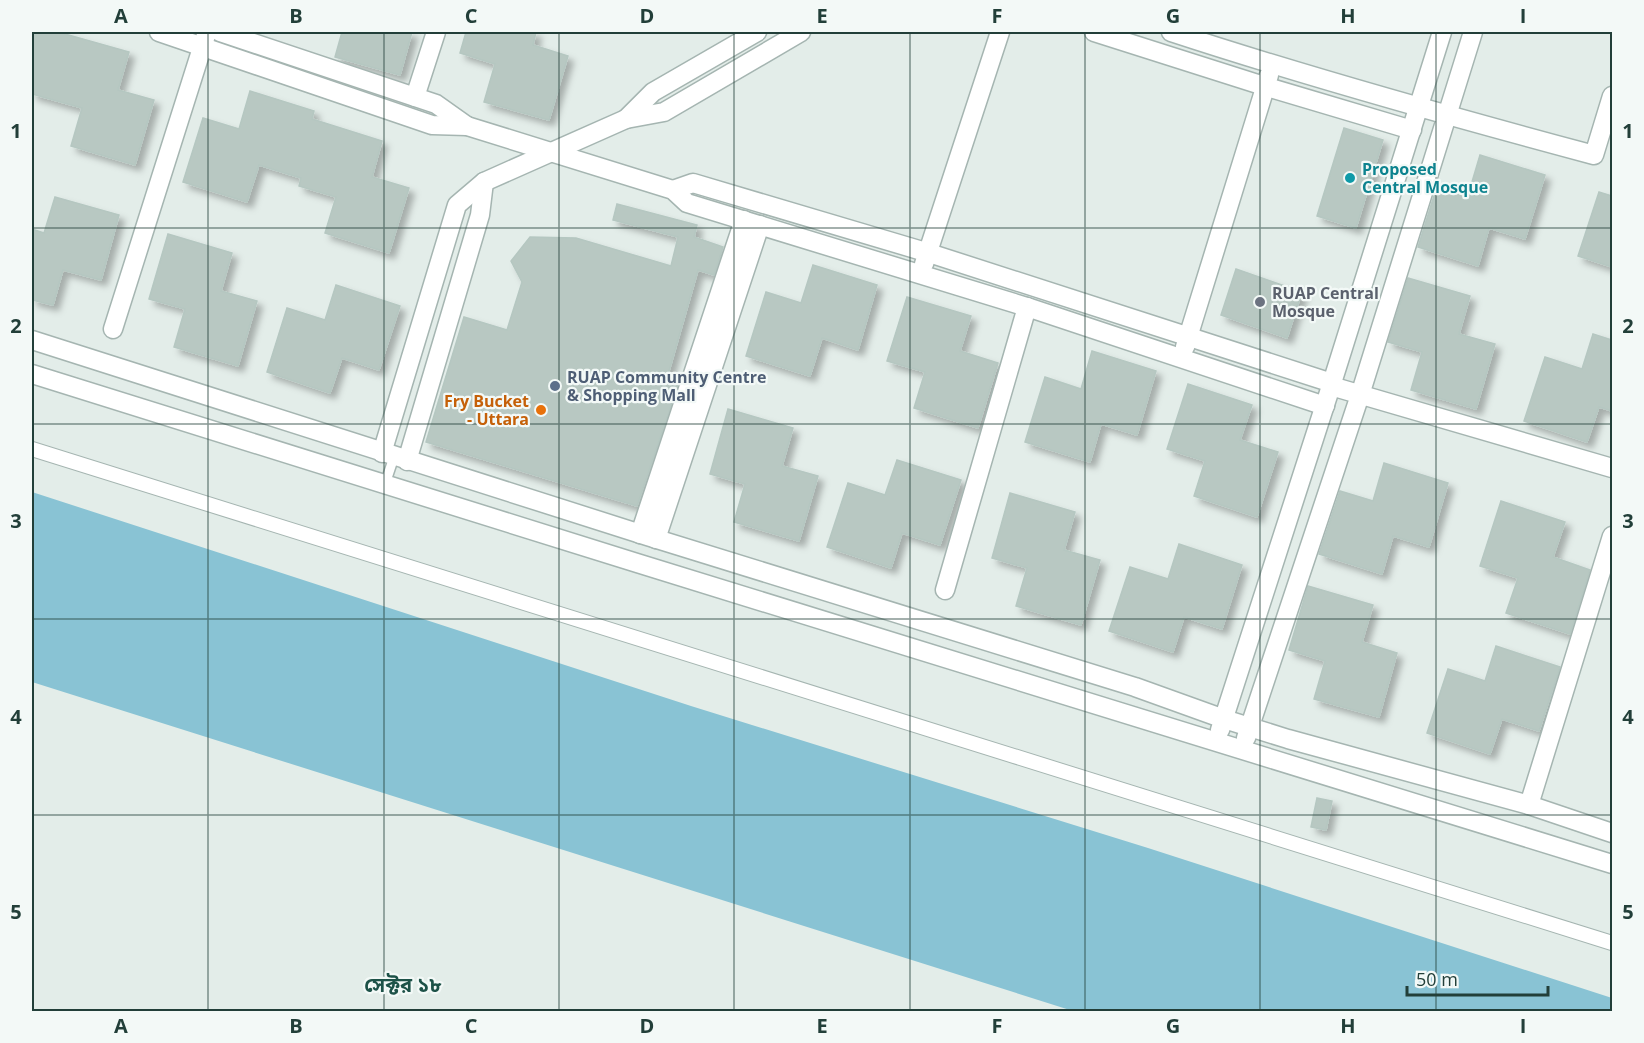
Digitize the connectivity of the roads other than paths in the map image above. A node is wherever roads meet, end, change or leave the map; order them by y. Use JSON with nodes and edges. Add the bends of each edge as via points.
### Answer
{"nodes":[{"id":1,"x":159,"y":32,"type":"edge"},
{"id":2,"x":220,"y":32,"type":"edge"},
{"id":3,"x":436,"y":32,"type":"edge"},
{"id":4,"x":757,"y":32,"type":"edge"},
{"id":5,"x":801,"y":32,"type":"edge"},
{"id":6,"x":1000,"y":32,"type":"edge"},
{"id":7,"x":1094,"y":32,"type":"edge"},
{"id":8,"x":1171,"y":32,"type":"edge"},
{"id":9,"x":1442,"y":32,"type":"edge"},
{"id":10,"x":1473,"y":32,"type":"edge"},
{"id":11,"x":204,"y":39,"type":"edge"},
{"id":12,"x":1273,"y":65,"type":"junction"},
{"id":13,"x":1264,"y":86,"type":"junction"},
{"id":14,"x":1612,"y":96,"type":"edge"},
{"id":15,"x":415,"y":97,"type":"junction"},
{"id":16,"x":1419,"y":108,"type":"junction"},
{"id":17,"x":1448,"y":116,"type":"junction"},
{"id":18,"x":626,"y":119,"type":"junction"},
{"id":19,"x":467,"y":126,"type":"junction"},
{"id":20,"x":1412,"y":130,"type":"junction"},
{"id":21,"x":553,"y":153,"type":"junction"},
{"id":22,"x":484,"y":182,"type":"junction"},
{"id":23,"x":673,"y":190,"type":"junction"},
{"id":24,"x":752,"y":223,"type":"junction"},
{"id":25,"x":921,"y":273,"type":"junction"},
{"id":26,"x":1027,"y":307,"type":"junction"},
{"id":27,"x":113,"y":329,"type":"dead end"},
{"id":28,"x":1188,"y":337,"type":"junction"},
{"id":29,"x":32,"y":340,"type":"edge"},
{"id":30,"x":1181,"y":359,"type":"junction"},
{"id":31,"x":32,"y":374,"type":"edge"},
{"id":32,"x":1332,"y":385,"type":"junction"},
{"id":33,"x":1360,"y":395,"type":"junction"},
{"id":34,"x":1325,"y":406,"type":"junction"},
{"id":35,"x":32,"y":449,"type":"edge"},
{"id":36,"x":394,"y":457,"type":"junction"},
{"id":37,"x":1612,"y":468,"type":"edge"},
{"id":38,"x":386,"y":484,"type":"junction"},
{"id":39,"x":648,"y":536,"type":"junction"},
{"id":40,"x":1612,"y":536,"type":"edge"},
{"id":41,"x":637,"y":563,"type":"junction"},
{"id":42,"x":945,"y":590,"type":"dead end"},
{"id":43,"x":1224,"y":719,"type":"junction"},
{"id":44,"x":1250,"y":727,"type":"junction"},
{"id":45,"x":1217,"y":742,"type":"junction"},
{"id":46,"x":1243,"y":750,"type":"junction"},
{"id":47,"x":1529,"y":805,"type":"junction"},
{"id":48,"x":1612,"y":833,"type":"edge"},
{"id":49,"x":1612,"y":864,"type":"edge"},
{"id":50,"x":1612,"y":943,"type":"edge"}],
"edges":[{"from":1,"to":11,"type":"street"},
{"from":2,"to":15,"type":"street"},
{"from":3,"to":15,"type":"street"},
{"from":4,"to":18,"type":"street","via":[[653,92]]},
{"from":5,"to":18,"type":"street","via":[[664,112]]},
{"from":6,"to":25,"type":"street"},
{"from":7,"to":13,"type":"street"},
{"from":8,"to":12,"type":"street"},
{"from":9,"to":16,"type":"street"},
{"from":10,"to":17,"type":"street"},
{"from":11,"to":19,"type":"street","via":[[432,125]]},
{"from":11,"to":27,"type":"street"},
{"from":12,"to":13,"type":"street"},
{"from":12,"to":16,"type":"street"},
{"from":13,"to":20,"type":"street"},
{"from":13,"to":28,"type":"street"},
{"from":14,"to":17,"type":"street","via":[[1594,155]]},
{"from":15,"to":19,"type":"street","via":[[436,104]]},
{"from":16,"to":17,"type":"street"},
{"from":16,"to":20,"type":"street"},
{"from":17,"to":33,"type":"street"},
{"from":18,"to":21,"type":"street"},
{"from":19,"to":21,"type":"street"},
{"from":20,"to":32,"type":"street"},
{"from":21,"to":22,"type":"street"},
{"from":21,"to":23,"type":"street"},
{"from":22,"to":36,"type":"street","via":[[480,214]]},
{"from":22,"to":36,"type":"street","via":[[457,205]]},
{"from":23,"to":24,"type":"street","via":[[687,203]]},
{"from":23,"to":28,"type":"street","via":[[693,183],[929,253]]},
{"from":24,"to":25,"type":"street"},
{"from":24,"to":39,"type":"street"},
{"from":25,"to":26,"type":"street"},
{"from":26,"to":30,"type":"street"},
{"from":26,"to":42,"type":"street"},
{"from":28,"to":30,"type":"street"},
{"from":28,"to":32,"type":"street"},
{"from":29,"to":36,"type":"street"},
{"from":30,"to":34,"type":"street"},
{"from":31,"to":38,"type":"street"},
{"from":32,"to":33,"type":"street"},
{"from":32,"to":34,"type":"street"},
{"from":33,"to":37,"type":"street"},
{"from":33,"to":44,"type":"street"},
{"from":34,"to":43,"type":"street"},
{"from":35,"to":50,"type":"street"},
{"from":36,"to":38,"type":"lane"},
{"from":36,"to":39,"type":"street"},
{"from":38,"to":41,"type":"street"},
{"from":39,"to":41,"type":"street"},
{"from":39,"to":43,"type":"street","via":[[1135,687]]},
{"from":40,"to":47,"type":"street"},
{"from":41,"to":45,"type":"street"},
{"from":43,"to":44,"type":"street"},
{"from":43,"to":45,"type":"street"},
{"from":44,"to":46,"type":"street"},
{"from":44,"to":47,"type":"street"},
{"from":45,"to":46,"type":"street"},
{"from":46,"to":49,"type":"street"},
{"from":47,"to":48,"type":"street"}]}
